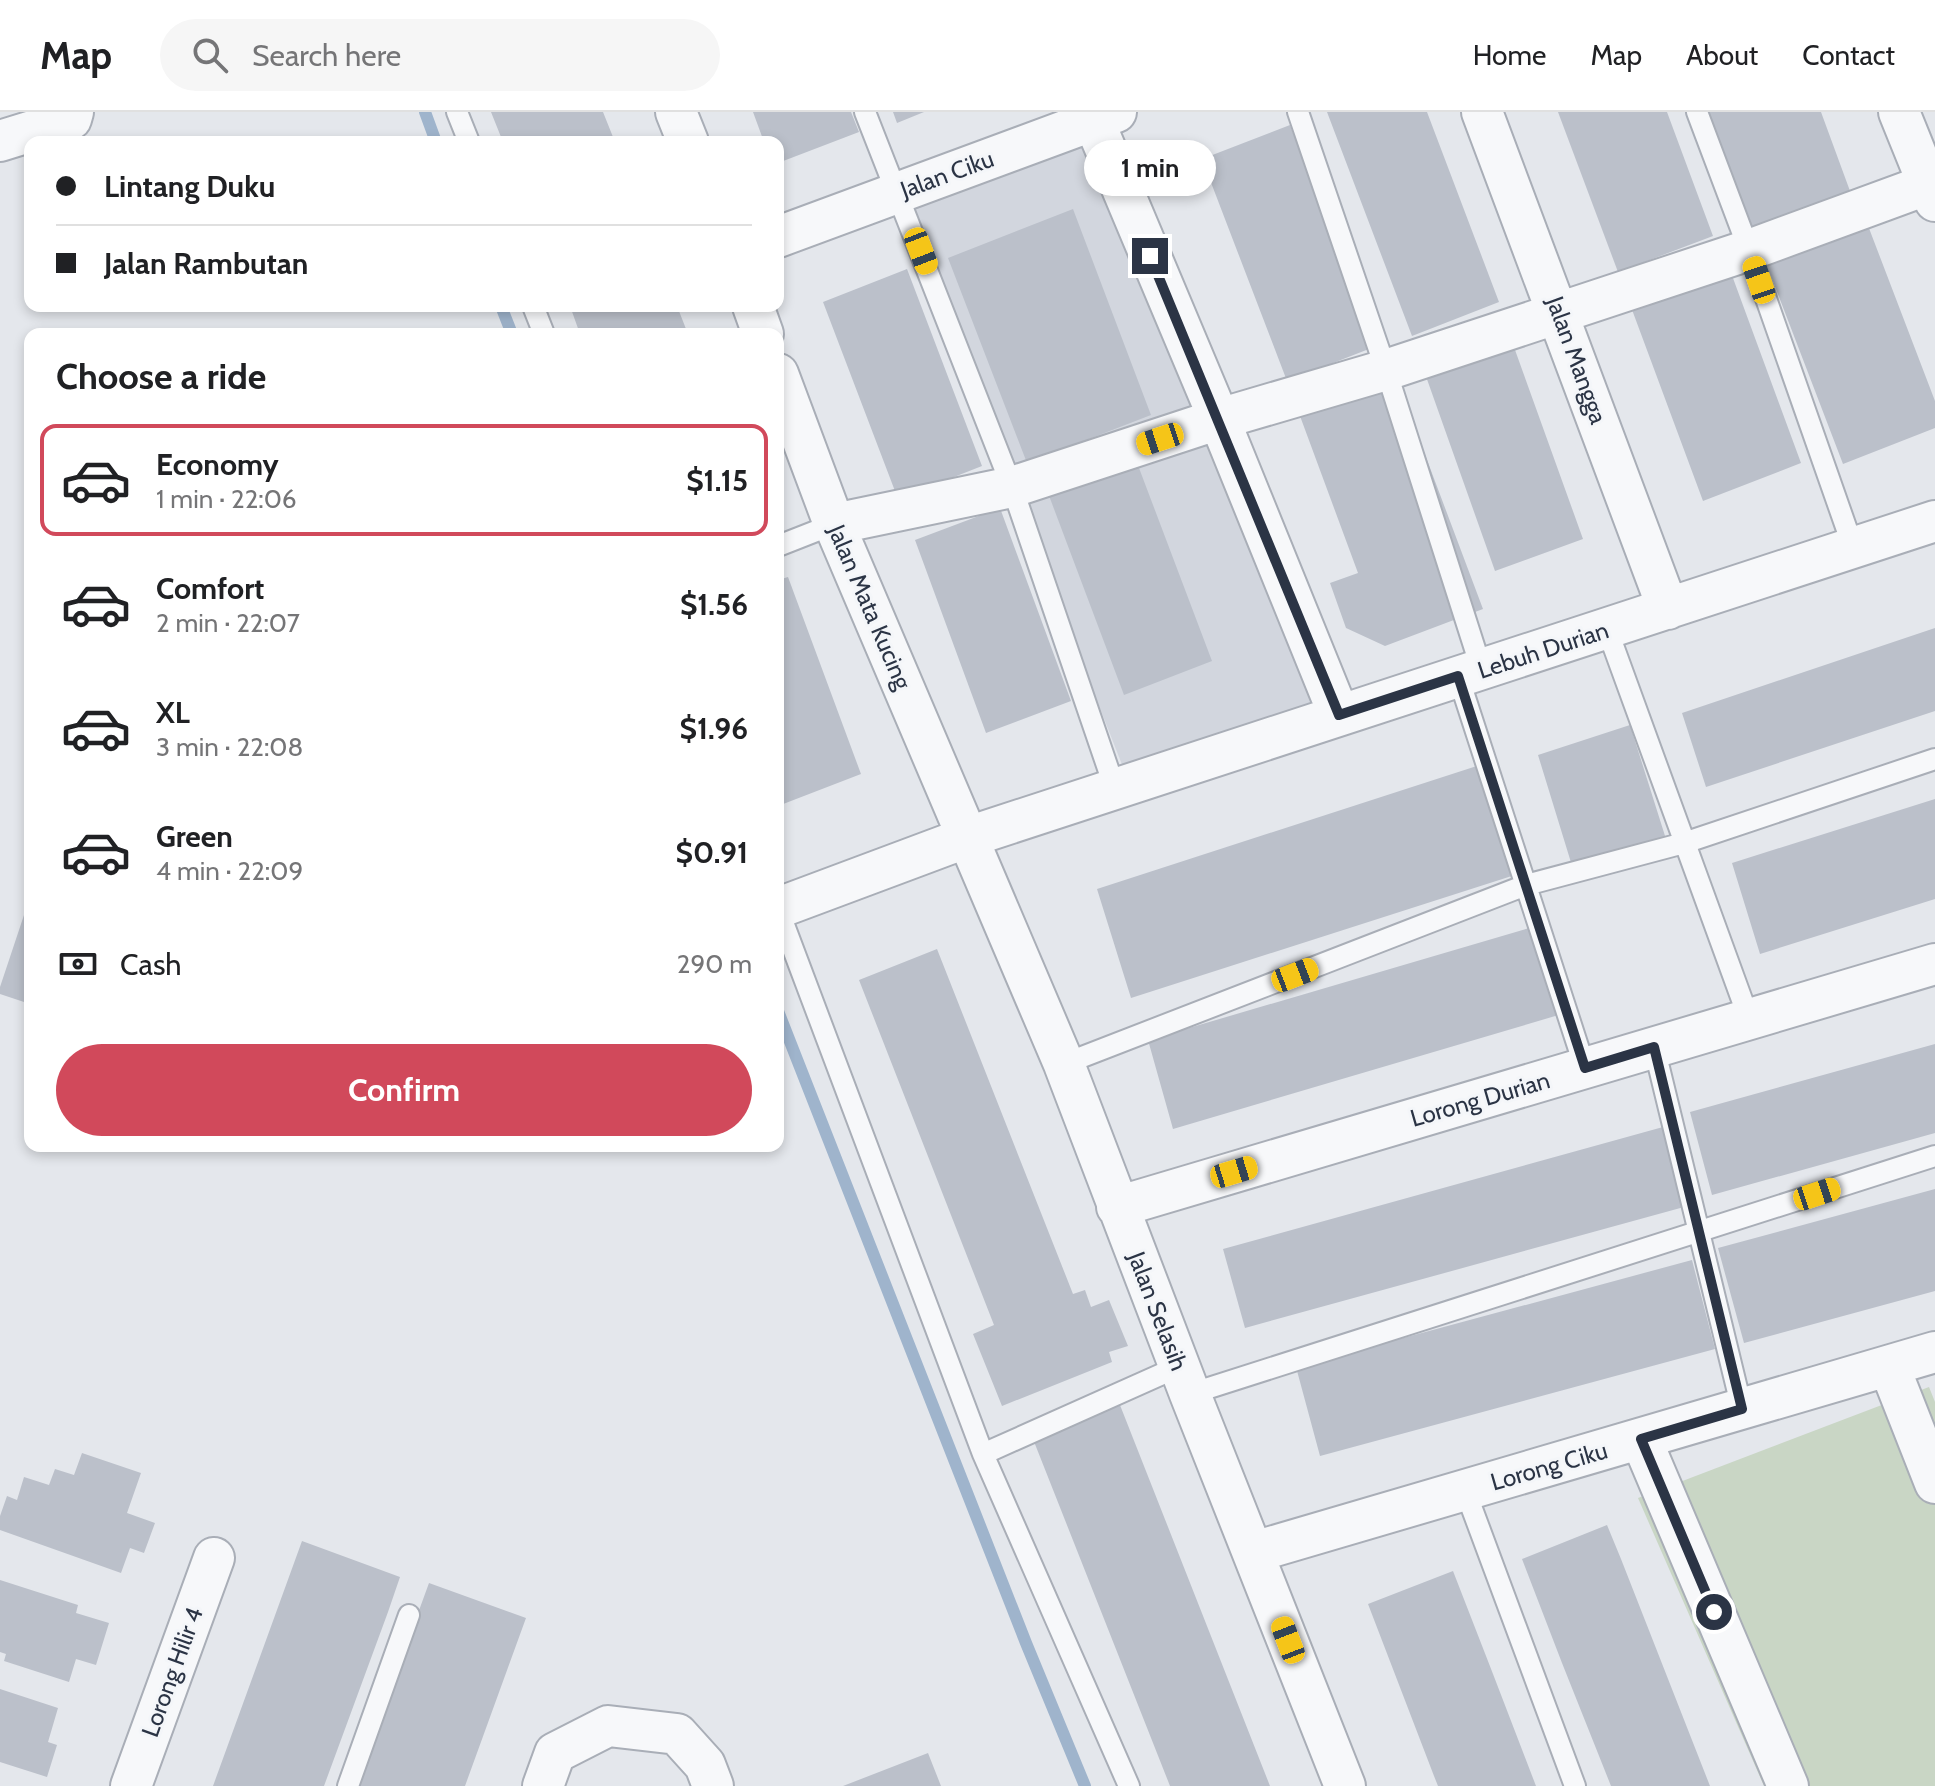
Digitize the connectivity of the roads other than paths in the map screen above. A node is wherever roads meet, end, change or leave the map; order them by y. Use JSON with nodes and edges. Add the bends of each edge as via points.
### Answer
{"nodes":[{"id":1,"x":73,"y":112,"type":"edge"},
{"id":2,"x":457,"y":112,"type":"edge"},
{"id":3,"x":676,"y":112,"type":"edge"},
{"id":4,"x":865,"y":112,"type":"edge"},
{"id":5,"x":1298,"y":112,"type":"edge"},
{"id":6,"x":1482,"y":112,"type":"edge"},
{"id":7,"x":1697,"y":112,"type":"edge"},
{"id":8,"x":1899,"y":112,"type":"edge"},
{"id":9,"x":1100,"y":115,"type":"edge"},
{"id":10,"x":467,"y":136,"type":"edge"},
{"id":11,"x":686,"y":136,"type":"edge"},
{"id":12,"x":0,"y":141,"type":"edge"},
{"id":13,"x":898,"y":192,"type":"junction"},
{"id":14,"x":1932,"y":192,"type":"edge"},
{"id":15,"x":784,"y":235,"type":"edge"},
{"id":16,"x":1749,"y":250,"type":"junction"},
{"id":17,"x":1559,"y":311,"type":"junction"},
{"id":18,"x":1386,"y":370,"type":"junction"},
{"id":19,"x":784,"y":390,"type":"edge"},
{"id":20,"x":1219,"y":419,"type":"junction"},
{"id":21,"x":1012,"y":487,"type":"junction"},
{"id":22,"x":1935,"y":521,"type":"edge"},
{"id":23,"x":834,"y":524,"type":"junction"},
{"id":24,"x":784,"y":544,"type":"edge"},
{"id":25,"x":1853,"y":547,"type":"junction"},
{"id":26,"x":1668,"y":609,"type":"junction"},
{"id":27,"x":1607,"y":629,"type":"junction"},
{"id":28,"x":1470,"y":673,"type":"junction"},
{"id":29,"x":1339,"y":715,"type":"junction"},
{"id":30,"x":1935,"y":759,"type":"edge"},
{"id":31,"x":1115,"y":789,"type":"junction"},
{"id":32,"x":968,"y":837,"type":"junction"},
{"id":33,"x":1684,"y":843,"type":"junction"},
{"id":34,"x":1526,"y":885,"type":"junction"},
{"id":35,"x":784,"y":906,"type":"edge"},
{"id":36,"x":784,"y":924,"type":"edge"},
{"id":37,"x":1935,"y":964,"type":"edge"},
{"id":38,"x":1749,"y":1019,"type":"junction"},
{"id":39,"x":1654,"y":1047,"type":"junction"},
{"id":40,"x":1064,"y":1064,"type":"junction"},
{"id":41,"x":1585,"y":1068,"type":"junction"},
{"id":42,"x":1935,"y":1156,"type":"edge"},
{"id":43,"x":1117,"y":1207,"type":"junction"},
{"id":44,"x":1698,"y":1232,"type":"junction"},
{"id":45,"x":1935,"y":1352,"type":"edge"},
{"id":46,"x":1889,"y":1366,"type":"junction"},
{"id":47,"x":1185,"y":1380,"type":"junction"},
{"id":48,"x":1742,"y":1409,"type":"junction"},
{"id":49,"x":1641,"y":1439,"type":"junction"},
{"id":50,"x":983,"y":1454,"type":"junction"},
{"id":51,"x":1935,"y":1483,"type":"edge"},
{"id":52,"x":1465,"y":1490,"type":"junction"},
{"id":53,"x":1254,"y":1552,"type":"junction"},
{"id":54,"x":214,"y":1558,"type":"dead end"},
{"id":55,"x":409,"y":1615,"type":"dead end"},
{"id":56,"x":709,"y":1776,"type":"edge"},
{"id":57,"x":131,"y":1786,"type":"edge"},
{"id":58,"x":348,"y":1786,"type":"edge"},
{"id":59,"x":543,"y":1786,"type":"edge"},
{"id":60,"x":1129,"y":1786,"type":"edge"},
{"id":61,"x":1345,"y":1786,"type":"edge"},
{"id":62,"x":1575,"y":1786,"type":"edge"},
{"id":63,"x":1788,"y":1786,"type":"edge"}],
"edges":[{"from":1,"to":12,"type":"street","via":[[71,119]]},
{"from":2,"to":10,"type":"lane"},
{"from":3,"to":11,"type":"street"},
{"from":4,"to":13,"type":"lane"},
{"from":5,"to":18,"type":"lane"},
{"from":6,"to":17,"type":"street","name":"Jalan Mangga"},
{"from":7,"to":16,"type":"lane"},
{"from":8,"to":14,"type":"street"},
{"from":9,"to":13,"type":"street","name":"Jalan Ciku"},
{"from":9,"to":20,"type":"street"},
{"from":13,"to":15,"type":"street","name":"Jalan Ciku"},
{"from":13,"to":21,"type":"lane"},
{"from":14,"to":16,"type":"street"},
{"from":16,"to":17,"type":"street"},
{"from":16,"to":25,"type":"lane"},
{"from":17,"to":18,"type":"street"},
{"from":17,"to":26,"type":"street","name":"Jalan Mangga"},
{"from":18,"to":20,"type":"street"},
{"from":18,"to":28,"type":"lane"},
{"from":19,"to":23,"type":"street","name":"Jalan Mata Kucing"},
{"from":20,"to":21,"type":"street"},
{"from":20,"to":29,"type":"street"},
{"from":21,"to":23,"type":"street"},
{"from":21,"to":31,"type":"lane"},
{"from":22,"to":25,"type":"street","name":"Lebuh Durian"},
{"from":23,"to":24,"type":"lane"},
{"from":23,"to":32,"type":"street","name":"Jalan Mata Kucing"},
{"from":25,"to":26,"type":"street","name":"Lebuh Durian"},
{"from":26,"to":27,"type":"street","name":"Lebuh Durian"},
{"from":27,"to":28,"type":"street","name":"Lebuh Durian"},
{"from":27,"to":33,"type":"lane"},
{"from":28,"to":29,"type":"street","name":"Lebuh Durian"},
{"from":28,"to":34,"type":"lane"},
{"from":29,"to":31,"type":"street","name":"Lebuh Durian"},
{"from":30,"to":33,"type":"lane"},
{"from":31,"to":32,"type":"street","name":"Lebuh Durian"},
{"from":32,"to":35,"type":"street","name":"Lebuh Durian"},
{"from":32,"to":40,"type":"street","name":"Jalan Selasih"},
{"from":33,"to":34,"type":"lane"},
{"from":33,"to":38,"type":"lane"},
{"from":34,"to":40,"type":"lane"},
{"from":34,"to":41,"type":"lane"},
{"from":36,"to":50,"type":"lane"},
{"from":37,"to":38,"type":"street","name":"Lorong Durian"},
{"from":38,"to":39,"type":"street","name":"Lorong Durian"},
{"from":39,"to":41,"type":"street","name":"Lorong Durian"},
{"from":39,"to":44,"type":"lane"},
{"from":40,"to":43,"type":"street","name":"Jalan Selasih"},
{"from":41,"to":43,"type":"street","name":"Lorong Durian"},
{"from":42,"to":44,"type":"lane"},
{"from":43,"to":47,"type":"street","name":"Jalan Selasih"},
{"from":44,"to":47,"type":"lane"},
{"from":44,"to":48,"type":"lane"},
{"from":45,"to":46,"type":"street","name":"Lorong Ciku"},
{"from":46,"to":48,"type":"street","name":"Lorong Ciku"},
{"from":46,"to":51,"type":"street"},
{"from":47,"to":50,"type":"lane"},
{"from":47,"to":53,"type":"street","name":"Jalan Selasih"},
{"from":48,"to":49,"type":"street","name":"Lorong Ciku"},
{"from":49,"to":52,"type":"street","name":"Lorong Ciku"},
{"from":49,"to":63,"type":"street"},
{"from":50,"to":60,"type":"lane"},
{"from":52,"to":53,"type":"street","name":"Lorong Ciku"},
{"from":52,"to":62,"type":"lane"},
{"from":53,"to":61,"type":"street","name":"Jalan Selasih"},
{"from":54,"to":57,"type":"street","name":"Lorong Hilir 4"},
{"from":55,"to":58,"type":"lane"},
{"from":56,"to":59,"type":"street","via":[[677,1734],[608,1726],[555,1753]]}]}
